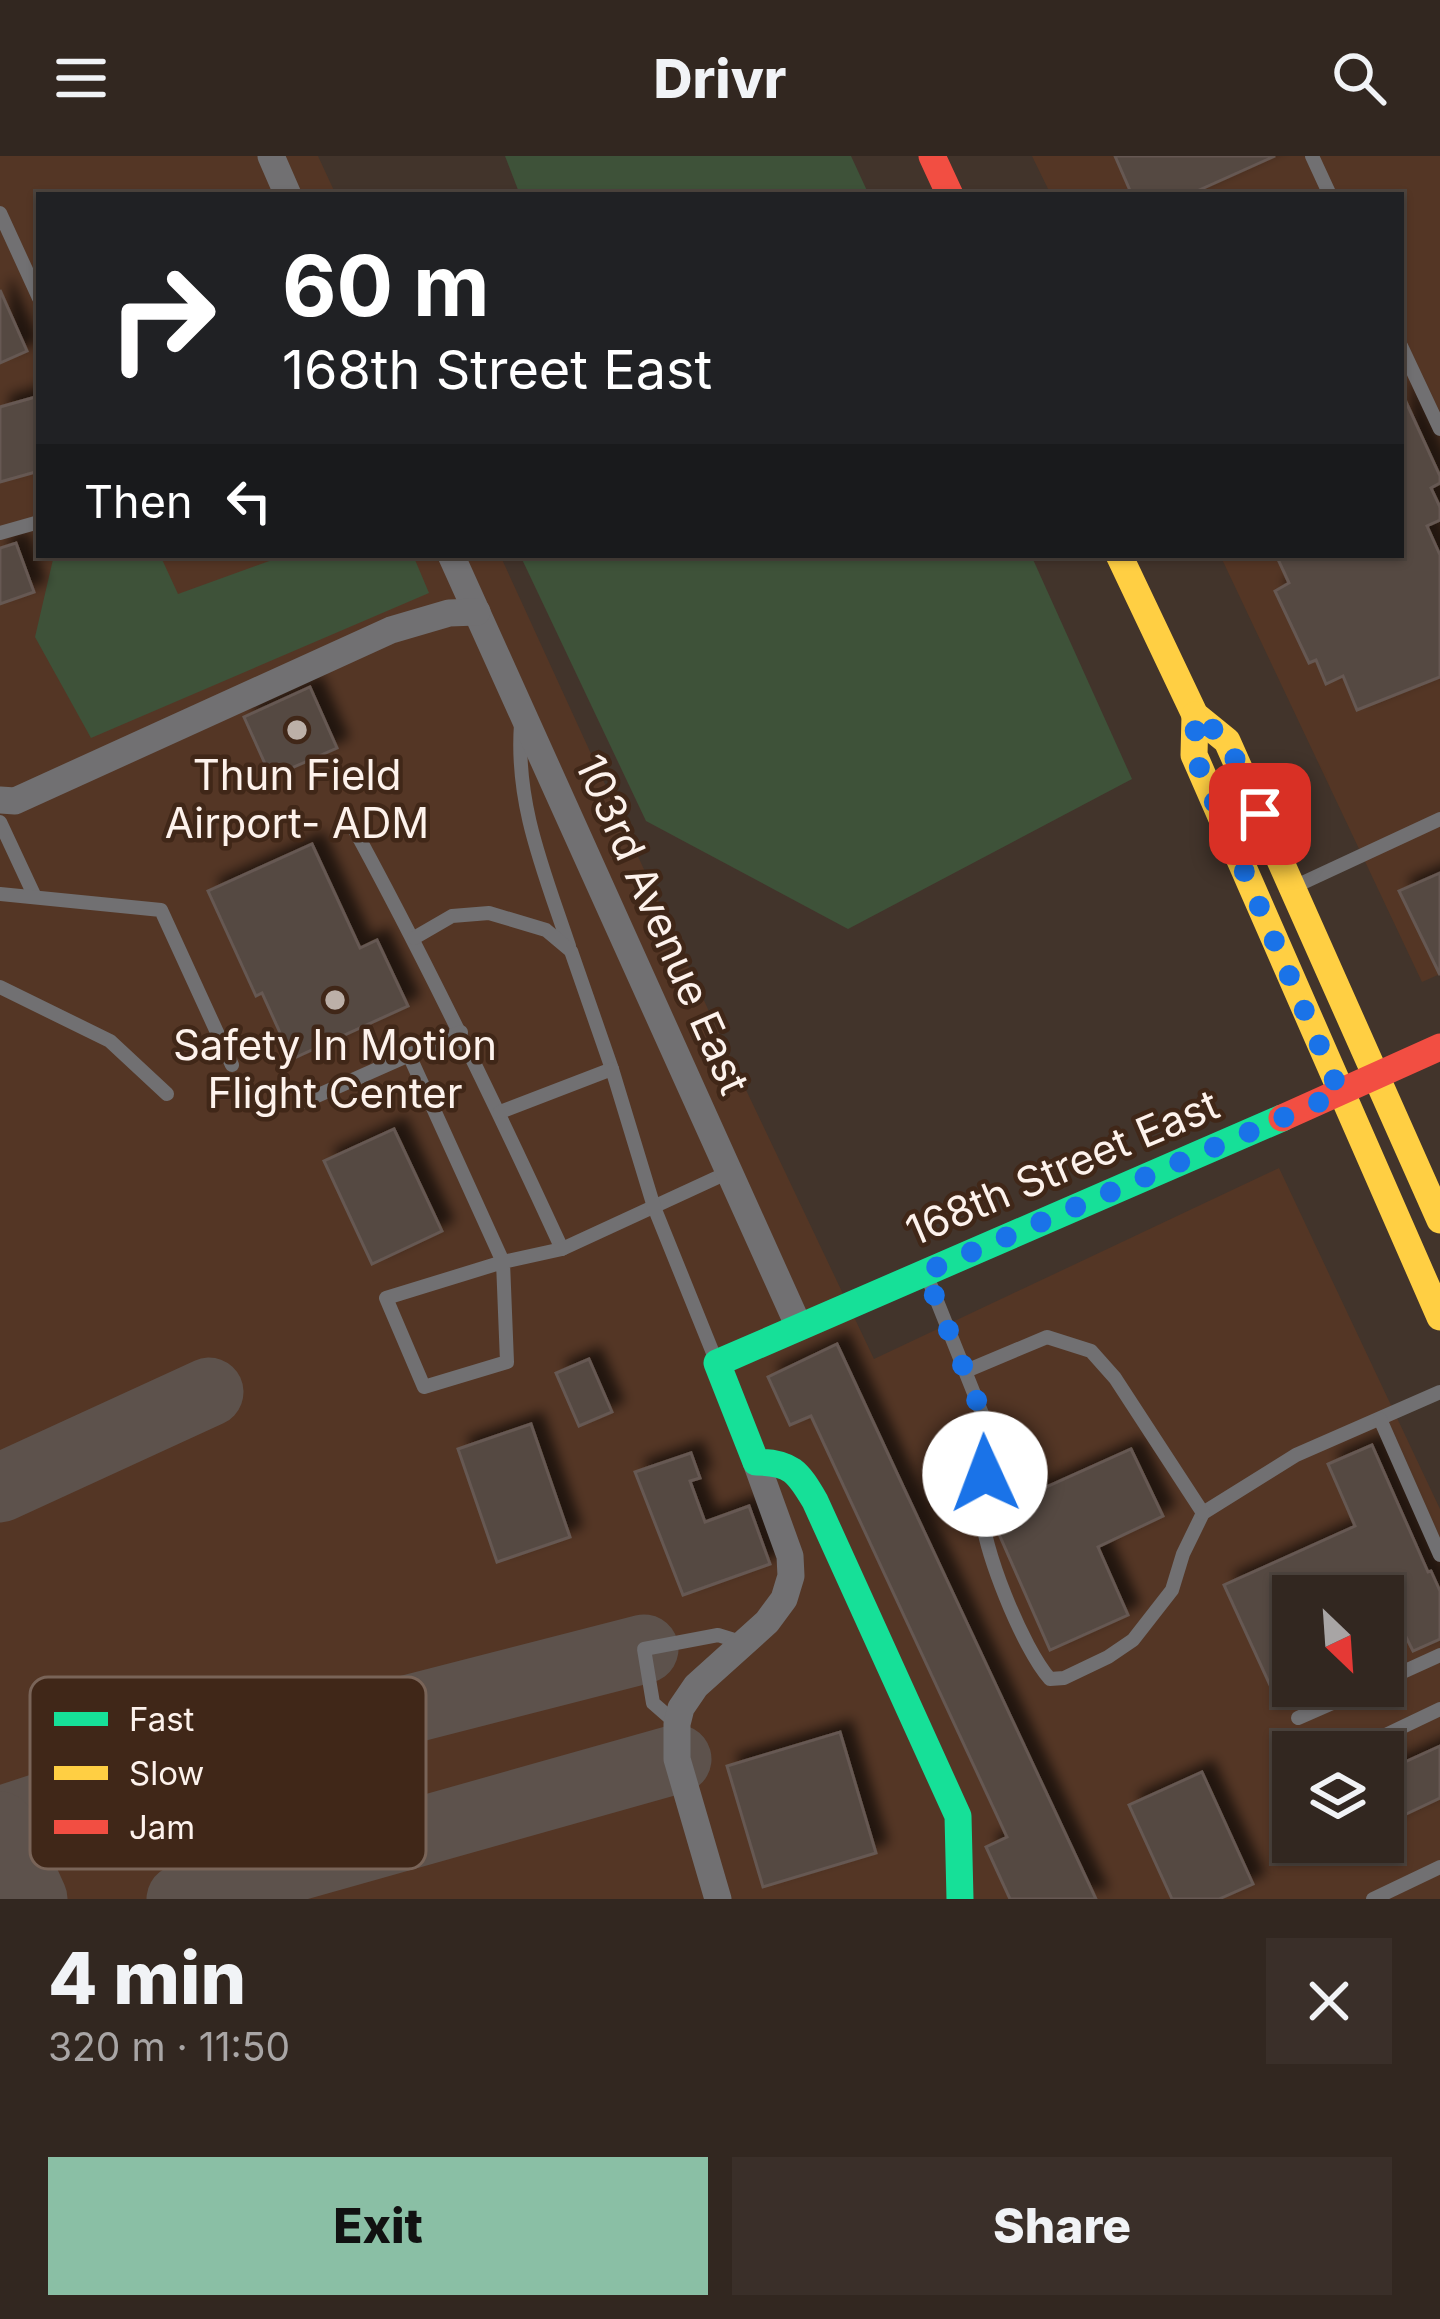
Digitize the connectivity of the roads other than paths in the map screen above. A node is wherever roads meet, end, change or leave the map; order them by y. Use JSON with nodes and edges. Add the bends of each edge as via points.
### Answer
{"nodes":[{"id":1,"x":271,"y":156,"type":"edge"},
{"id":2,"x":932,"y":156,"type":"edge"},
{"id":3,"x":1312,"y":156,"type":"edge"},
{"id":4,"x":287,"y":192,"type":"edge"},
{"id":5,"x":949,"y":192,"type":"edge"},
{"id":6,"x":1329,"y":192,"type":"edge"},
{"id":7,"x":0,"y":213,"type":"edge"},
{"id":8,"x":36,"y":291,"type":"edge"},
{"id":9,"x":1404,"y":352,"type":"edge"},
{"id":10,"x":1440,"y":429,"type":"edge"},
{"id":11,"x":36,"y":523,"type":"edge"},
{"id":12,"x":0,"y":533,"type":"edge"},
{"id":13,"x":452,"y":558,"type":"edge"},
{"id":14,"x":1120,"y":558,"type":"edge"},
{"id":15,"x":477,"y":612,"type":"junction"},
{"id":16,"x":522,"y":713,"type":"junction"},
{"id":17,"x":1196,"y":715,"type":"junction"},
{"id":18,"x":0,"y":800,"type":"edge"},
{"id":19,"x":346,"y":814,"type":"dead end"},
{"id":20,"x":1440,"y":820,"type":"edge"},
{"id":21,"x":0,"y":822,"type":"edge"},
{"id":22,"x":1294,"y":887,"type":"junction"},
{"id":23,"x":0,"y":894,"type":"edge"},
{"id":24,"x":35,"y":897,"type":"junction"},
{"id":25,"x":414,"y":938,"type":"junction"},
{"id":26,"x":571,"y":950,"type":"junction"},
{"id":27,"x":0,"y":987,"type":"edge"},
{"id":28,"x":461,"y":1032,"type":"junction"},
{"id":29,"x":1440,"y":1047,"type":"edge"},
{"id":30,"x":409,"y":1055,"type":"junction"},
{"id":31,"x":232,"y":1065,"type":"dead end"},
{"id":32,"x":612,"y":1069,"type":"junction"},
{"id":33,"x":1377,"y":1077,"type":"junction"},
{"id":34,"x":1340,"y":1093,"type":"junction"},
{"id":35,"x":167,"y":1094,"type":"dead end"},
{"id":36,"x":303,"y":1102,"type":"dead end"},
{"id":37,"x":500,"y":1112,"type":"junction"},
{"id":38,"x":729,"y":1172,"type":"junction"},
{"id":39,"x":654,"y":1207,"type":"junction"},
{"id":40,"x":1440,"y":1220,"type":"edge"},
{"id":41,"x":562,"y":1249,"type":"junction"},
{"id":42,"x":503,"y":1262,"type":"junction"},
{"id":43,"x":925,"y":1272,"type":"junction"},
{"id":44,"x":1440,"y":1317,"type":"edge"},
{"id":45,"x":799,"y":1327,"type":"junction"},
{"id":46,"x":717,"y":1363,"type":"junction"},
{"id":47,"x":966,"y":1372,"type":"junction"},
{"id":48,"x":1440,"y":1392,"type":"edge"},
{"id":49,"x":1380,"y":1419,"type":"junction"},
{"id":50,"x":756,"y":1462,"type":"junction"},
{"id":51,"x":1203,"y":1513,"type":"junction"},
{"id":52,"x":1440,"y":1555,"type":"edge"},
{"id":53,"x":744,"y":1643,"type":"junction"},
{"id":54,"x":1440,"y":1655,"type":"edge"},
{"id":55,"x":1404,"y":1671,"type":"edge"},
{"id":56,"x":1323,"y":1707,"type":"edge"},
{"id":57,"x":1440,"y":1709,"type":"edge"},
{"id":58,"x":1298,"y":1718,"type":"dead end"},
{"id":59,"x":677,"y":1724,"type":"junction"},
{"id":60,"x":1394,"y":1731,"type":"edge"},
{"id":61,"x":1440,"y":1867,"type":"edge"},
{"id":62,"x":718,"y":1899,"type":"edge"},
{"id":63,"x":960,"y":1899,"type":"edge"},
{"id":64,"x":1373,"y":1899,"type":"edge"}],
"edges":[{"from":1,"to":4,"type":"street"},
{"from":2,"to":5,"type":"main road"},
{"from":3,"to":6,"type":"lane"},
{"from":7,"to":8,"type":"lane"},
{"from":9,"to":10,"type":"lane"},
{"from":11,"to":12,"type":"lane"},
{"from":13,"to":15,"type":"street","name":"103rd Avenue East"},
{"from":14,"to":17,"type":"main road"},
{"from":15,"to":16,"type":"street","name":"103rd Avenue East"},
{"from":15,"to":18,"type":"street","via":[[391,630],[15,801]]},
{"from":16,"to":26,"type":"lane","via":[[518,756],[528,826]]},
{"from":16,"to":38,"type":"street","name":"103rd Avenue East"},
{"from":17,"to":22,"type":"main road","via":[[1227,741]]},
{"from":17,"to":34,"type":"main road","via":[[1194,755]]},
{"from":19,"to":25,"type":"lane"},
{"from":20,"to":22,"type":"lane"},
{"from":21,"to":24,"type":"lane"},
{"from":22,"to":33,"type":"main road"},
{"from":23,"to":24,"type":"lane"},
{"from":24,"to":31,"type":"lane","via":[[161,910]]},
{"from":25,"to":26,"type":"lane","via":[[452,916],[489,914],[546,930]]},
{"from":25,"to":28,"type":"lane"},
{"from":26,"to":32,"type":"lane"},
{"from":27,"to":35,"type":"lane","via":[[110,1041]]},
{"from":28,"to":30,"type":"lane"},
{"from":28,"to":37,"type":"lane"},
{"from":29,"to":33,"type":"main road","name":"168th Street East"},
{"from":30,"to":36,"type":"lane"},
{"from":30,"to":42,"type":"lane"},
{"from":32,"to":37,"type":"lane"},
{"from":32,"to":39,"type":"lane"},
{"from":33,"to":34,"type":"main road","name":"168th Street East"},
{"from":33,"to":40,"type":"main road"},
{"from":34,"to":43,"type":"main road","name":"168th Street East"},
{"from":34,"to":44,"type":"main road"},
{"from":37,"to":41,"type":"lane"},
{"from":38,"to":39,"type":"lane"},
{"from":38,"to":45,"type":"street","name":"103rd Avenue East"},
{"from":39,"to":41,"type":"lane"},
{"from":39,"to":46,"type":"lane"},
{"from":41,"to":42,"type":"lane"},
{"from":42,"to":42,"type":"lane","via":[[386,1298],[424,1387],[507,1362]]},
{"from":43,"to":45,"type":"main road","name":"168th Street East"},
{"from":43,"to":47,"type":"lane"},
{"from":45,"to":46,"type":"main road","name":"168th Street East"},
{"from":46,"to":50,"type":"main road"},
{"from":47,"to":51,"type":"lane","via":[[1046,1337],[1091,1351]]},
{"from":47,"to":51,"type":"lane","via":[[988,1444],[984,1531],[1028,1645],[1050,1679],[1133,1640],[1172,1589]]},
{"from":48,"to":49,"type":"lane"},
{"from":49,"to":51,"type":"lane","via":[[1296,1455]]},
{"from":49,"to":52,"type":"lane"},
{"from":50,"to":53,"type":"street","via":[[791,1576],[784,1599]]},
{"from":50,"to":63,"type":"main road","via":[[791,1466],[814,1501],[958,1816]]},
{"from":53,"to":59,"type":"street","via":[[696,1686]]},
{"from":53,"to":59,"type":"lane","via":[[718,1635],[644,1649],[652,1703]]},
{"from":54,"to":55,"type":"lane"},
{"from":56,"to":58,"type":"lane"},
{"from":57,"to":60,"type":"lane"},
{"from":59,"to":62,"type":"street","via":[[677,1759]]},
{"from":61,"to":64,"type":"lane"}]}
